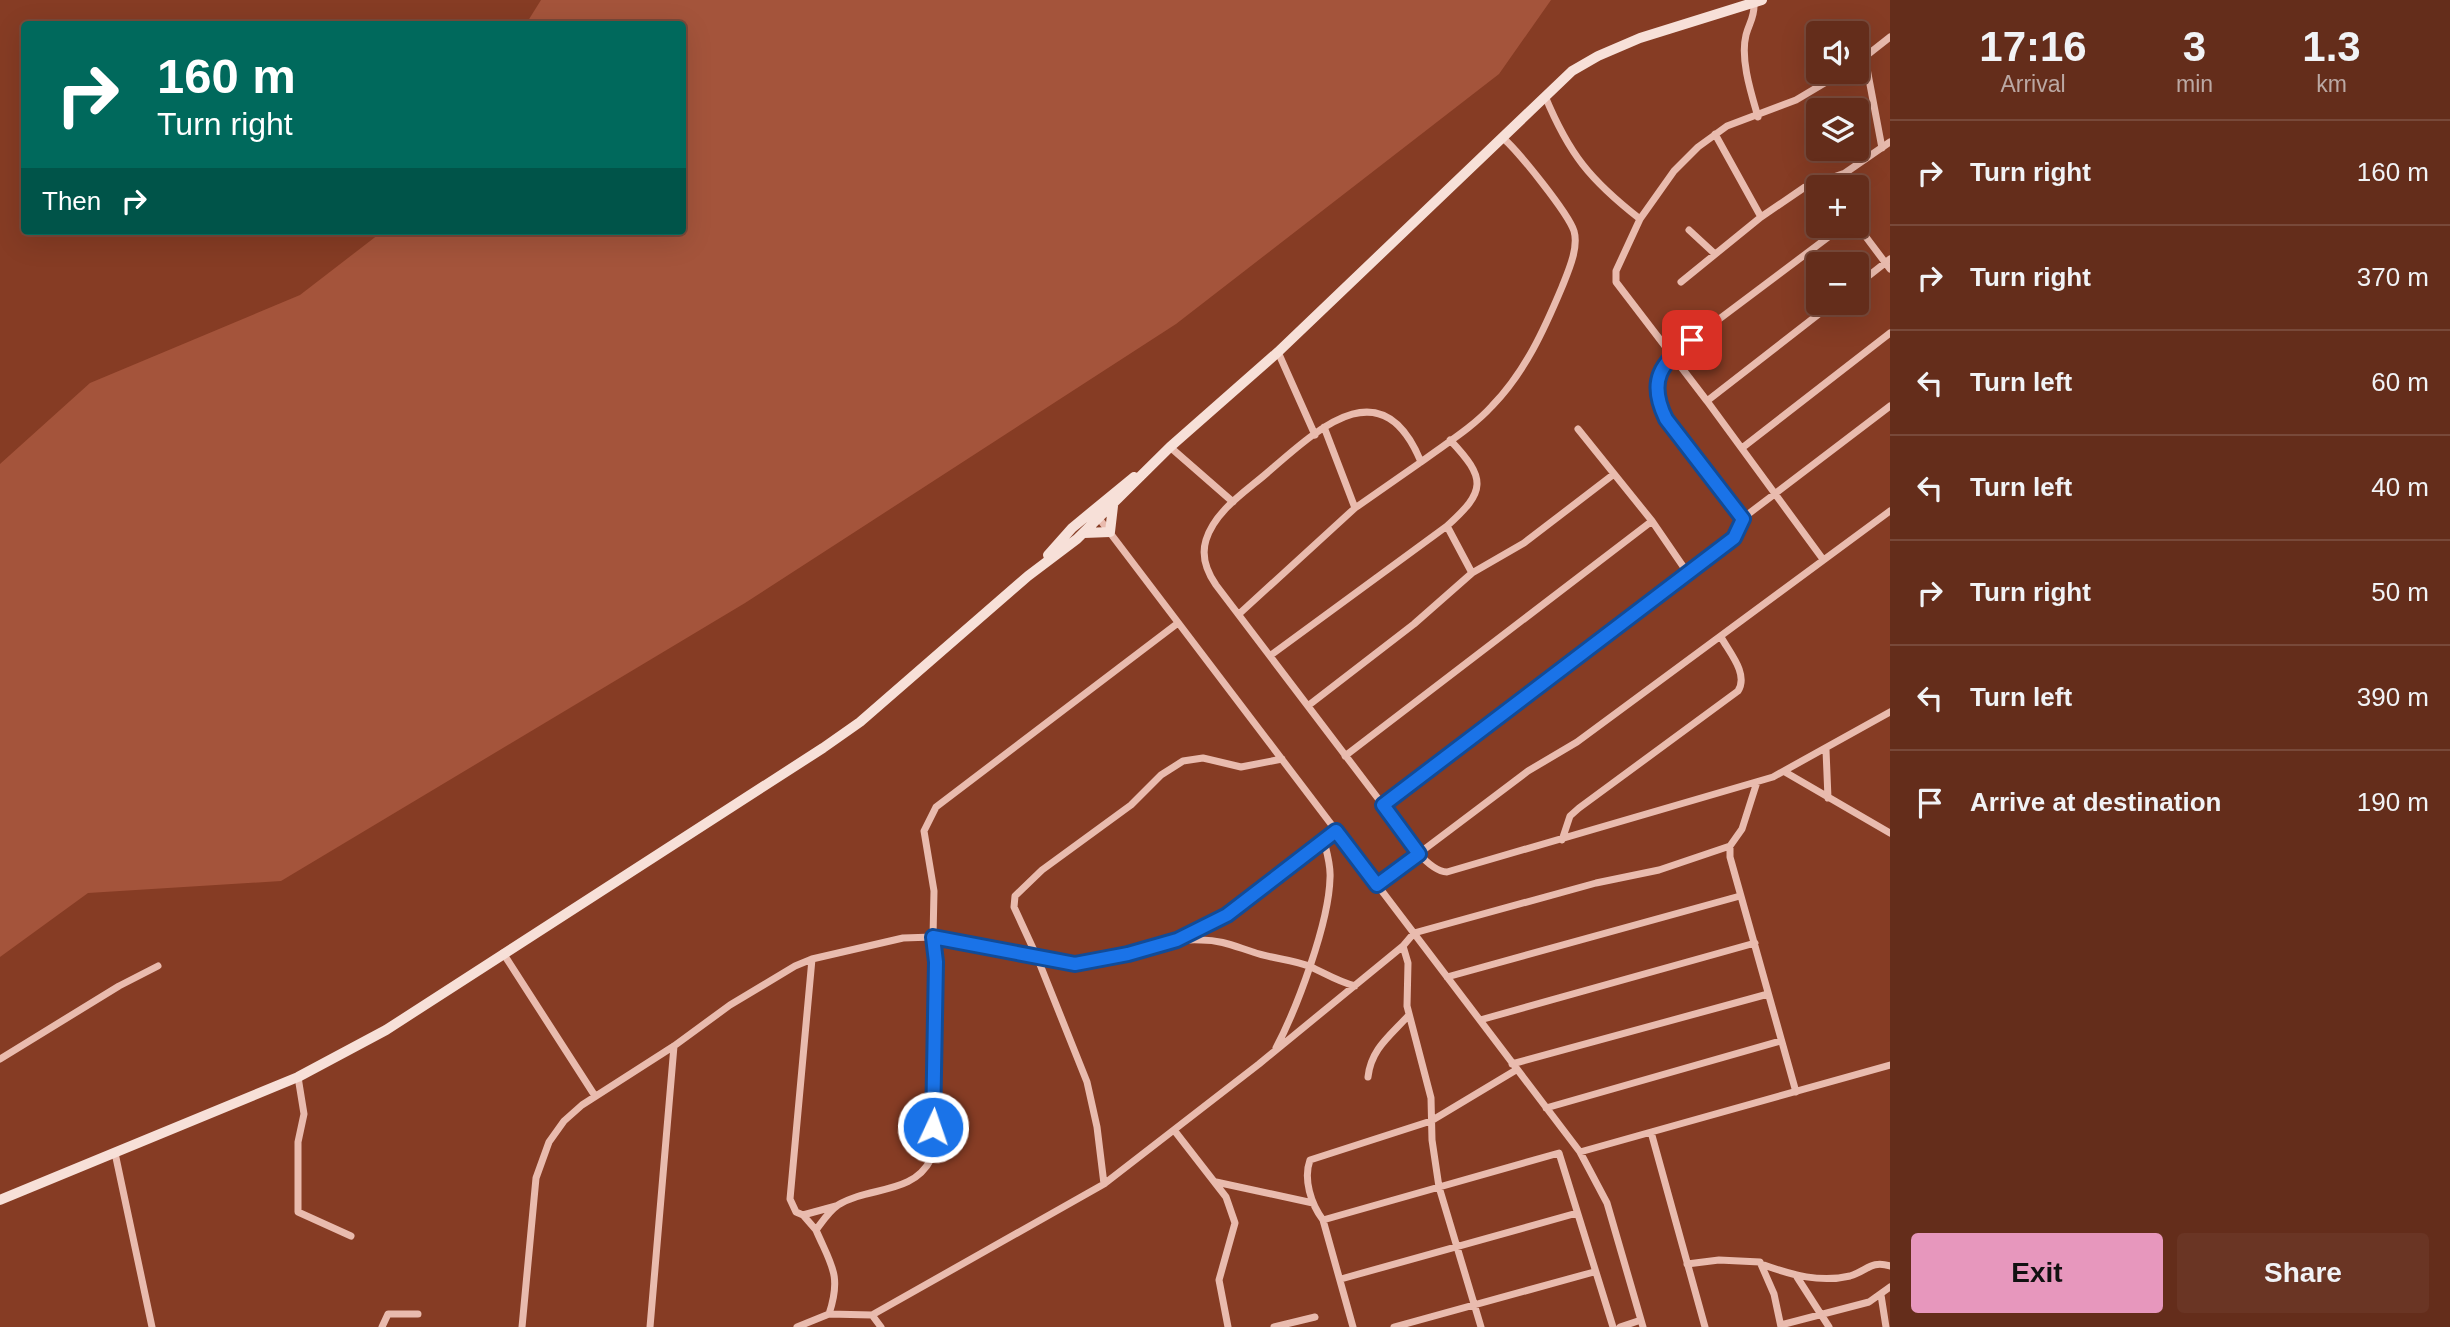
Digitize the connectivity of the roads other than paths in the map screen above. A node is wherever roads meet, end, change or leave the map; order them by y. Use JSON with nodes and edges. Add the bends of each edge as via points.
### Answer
{"nodes":[{"id":1,"x":1758,"y":2,"type":"edge"},
{"id":2,"x":1890,"y":37,"type":"edge"},
{"id":3,"x":1869,"y":55,"type":"edge"},
{"id":4,"x":1869,"y":79,"type":"edge"},
{"id":5,"x":1824,"y":84,"type":"edge"},
{"id":6,"x":1545,"y":96,"type":"junction"},
{"id":7,"x":1758,"y":117,"type":"junction"},
{"id":8,"x":1715,"y":134,"type":"junction"},
{"id":9,"x":1503,"y":138,"type":"junction"},
{"id":10,"x":1890,"y":142,"type":"edge"},
{"id":11,"x":1882,"y":148,"type":"junction"},
{"id":12,"x":1838,"y":175,"type":"edge"},
{"id":13,"x":1806,"y":187,"type":"edge"},
{"id":14,"x":1761,"y":217,"type":"junction"},
{"id":15,"x":1640,"y":219,"type":"junction"},
{"id":16,"x":1689,"y":230,"type":"dead end"},
{"id":17,"x":1827,"y":238,"type":"edge"},
{"id":18,"x":1867,"y":238,"type":"edge"},
{"id":19,"x":1715,"y":254,"type":"junction"},
{"id":20,"x":1888,"y":264,"type":"edge"},
{"id":21,"x":1869,"y":277,"type":"edge"},
{"id":22,"x":1681,"y":282,"type":"dead end"},
{"id":23,"x":1818,"y":315,"type":"edge"},
{"id":24,"x":1890,"y":333,"type":"edge"},
{"id":25,"x":1278,"y":352,"type":"junction"},
{"id":26,"x":1671,"y":356,"type":"junction"},
{"id":27,"x":1707,"y":401,"type":"junction"},
{"id":28,"x":1890,"y":407,"type":"edge"},
{"id":29,"x":1324,"y":427,"type":"junction"},
{"id":30,"x":1578,"y":429,"type":"dead end"},
{"id":31,"x":1315,"y":435,"type":"junction"},
{"id":32,"x":1450,"y":440,"type":"junction"},
{"id":33,"x":1170,"y":447,"type":"junction"},
{"id":34,"x":1742,"y":448,"type":"junction"},
{"id":35,"x":1421,"y":461,"type":"junction"},
{"id":36,"x":1154,"y":464,"type":"junction"},
{"id":37,"x":1614,"y":474,"type":"junction"},
{"id":38,"x":1777,"y":494,"type":"junction"},
{"id":39,"x":1233,"y":502,"type":"junction"},
{"id":40,"x":1113,"y":506,"type":"junction"},
{"id":41,"x":1355,"y":509,"type":"junction"},
{"id":42,"x":1890,"y":511,"type":"edge"},
{"id":43,"x":1096,"y":514,"type":"junction"},
{"id":44,"x":1743,"y":519,"type":"junction"},
{"id":45,"x":1653,"y":521,"type":"junction"},
{"id":46,"x":1447,"y":526,"type":"junction"},
{"id":47,"x":1110,"y":532,"type":"junction"},
{"id":48,"x":1083,"y":533,"type":"junction"},
{"id":49,"x":1822,"y":558,"type":"junction"},
{"id":50,"x":1472,"y":573,"type":"junction"},
{"id":51,"x":1689,"y":575,"type":"junction"},
{"id":52,"x":1028,"y":576,"type":"junction"},
{"id":53,"x":1239,"y":614,"type":"junction"},
{"id":54,"x":1178,"y":623,"type":"junction"},
{"id":55,"x":1721,"y":637,"type":"junction"},
{"id":56,"x":1271,"y":655,"type":"junction"},
{"id":57,"x":1309,"y":705,"type":"junction"},
{"id":58,"x":1890,"y":712,"type":"edge"},
{"id":59,"x":1826,"y":750,"type":"junction"},
{"id":60,"x":1345,"y":756,"type":"junction"},
{"id":61,"x":1282,"y":759,"type":"junction"},
{"id":62,"x":1785,"y":772,"type":"junction"},
{"id":63,"x":1757,"y":782,"type":"junction"},
{"id":64,"x":1828,"y":798,"type":"junction"},
{"id":65,"x":1383,"y":805,"type":"junction"},
{"id":66,"x":1336,"y":831,"type":"junction"},
{"id":67,"x":1890,"y":833,"type":"edge"},
{"id":68,"x":1562,"y":840,"type":"junction"},
{"id":69,"x":1324,"y":841,"type":"junction"},
{"id":70,"x":1730,"y":846,"type":"junction"},
{"id":71,"x":1419,"y":854,"type":"junction"},
{"id":72,"x":1377,"y":885,"type":"junction"},
{"id":73,"x":1740,"y":896,"type":"junction"},
{"id":74,"x":1414,"y":933,"type":"junction"},
{"id":75,"x":933,"y":937,"type":"junction"},
{"id":76,"x":1177,"y":940,"type":"junction"},
{"id":77,"x":1755,"y":943,"type":"junction"},
{"id":78,"x":1404,"y":946,"type":"junction"},
{"id":79,"x":502,"y":953,"type":"junction"},
{"id":80,"x":1037,"y":957,"type":"junction"},
{"id":81,"x":812,"y":959,"type":"junction"},
{"id":82,"x":158,"y":966,"type":"dead end"},
{"id":83,"x":1308,"y":966,"type":"junction"},
{"id":84,"x":1447,"y":977,"type":"junction"},
{"id":85,"x":1355,"y":986,"type":"junction"},
{"id":86,"x":1768,"y":994,"type":"junction"},
{"id":87,"x":1408,"y":1016,"type":"junction"},
{"id":88,"x":1479,"y":1020,"type":"junction"},
{"id":89,"x":1780,"y":1041,"type":"junction"},
{"id":90,"x":674,"y":1046,"type":"junction"},
{"id":91,"x":1275,"y":1052,"type":"junction"},
{"id":92,"x":0,"y":1059,"type":"edge"},
{"id":93,"x":1890,"y":1065,"type":"edge"},
{"id":94,"x":1514,"y":1067,"type":"junction"},
{"id":95,"x":298,"y":1077,"type":"junction"},
{"id":96,"x":1368,"y":1077,"type":"dead end"},
{"id":97,"x":1796,"y":1092,"type":"junction"},
{"id":98,"x":595,"y":1096,"type":"junction"},
{"id":99,"x":1546,"y":1108,"type":"junction"},
{"id":100,"x":1431,"y":1121,"type":"junction"},
{"id":101,"x":1174,"y":1130,"type":"junction"},
{"id":102,"x":1651,"y":1132,"type":"junction"},
{"id":103,"x":1573,"y":1144,"type":"junction"},
{"id":104,"x":1580,"y":1152,"type":"junction"},
{"id":105,"x":115,"y":1153,"type":"junction"},
{"id":106,"x":1559,"y":1153,"type":"junction"},
{"id":107,"x":1215,"y":1181,"type":"junction"},
{"id":108,"x":1104,"y":1184,"type":"junction"},
{"id":109,"x":1439,"y":1187,"type":"junction"},
{"id":110,"x":0,"y":1200,"type":"edge"},
{"id":111,"x":1313,"y":1203,"type":"junction"},
{"id":112,"x":838,"y":1206,"type":"junction"},
{"id":113,"x":1577,"y":1213,"type":"junction"},
{"id":114,"x":803,"y":1215,"type":"junction"},
{"id":115,"x":1323,"y":1220,"type":"junction"},
{"id":116,"x":816,"y":1230,"type":"junction"},
{"id":117,"x":351,"y":1236,"type":"dead end"},
{"id":118,"x":1457,"y":1246,"type":"junction"},
{"id":119,"x":1687,"y":1264,"type":"junction"},
{"id":120,"x":1764,"y":1265,"type":"junction"},
{"id":121,"x":1890,"y":1266,"type":"edge"},
{"id":122,"x":1594,"y":1272,"type":"junction"},
{"id":123,"x":1797,"y":1277,"type":"junction"},
{"id":124,"x":1340,"y":1279,"type":"junction"},
{"id":125,"x":1890,"y":1287,"type":"edge"},
{"id":126,"x":1881,"y":1296,"type":"junction"},
{"id":127,"x":1475,"y":1305,"type":"junction"},
{"id":128,"x":418,"y":1314,"type":"dead end"},
{"id":129,"x":829,"y":1314,"type":"junction"},
{"id":130,"x":1822,"y":1314,"type":"junction"},
{"id":131,"x":872,"y":1315,"type":"junction"},
{"id":132,"x":1315,"y":1318,"type":"dead end"},
{"id":133,"x":1642,"y":1323,"type":"edge"},
{"id":134,"x":1781,"y":1326,"type":"edge"},
{"id":135,"x":152,"y":1327,"type":"edge"},
{"id":136,"x":382,"y":1327,"type":"edge"},
{"id":137,"x":522,"y":1327,"type":"edge"},
{"id":138,"x":650,"y":1327,"type":"edge"},
{"id":139,"x":797,"y":1327,"type":"edge"},
{"id":140,"x":881,"y":1327,"type":"edge"},
{"id":141,"x":1228,"y":1327,"type":"edge"},
{"id":142,"x":1274,"y":1327,"type":"edge"},
{"id":143,"x":1353,"y":1327,"type":"edge"},
{"id":144,"x":1394,"y":1327,"type":"edge"},
{"id":145,"x":1482,"y":1327,"type":"edge"},
{"id":146,"x":1614,"y":1327,"type":"edge"},
{"id":147,"x":1620,"y":1327,"type":"edge"},
{"id":148,"x":1705,"y":1327,"type":"edge"},
{"id":149,"x":1829,"y":1327,"type":"edge"},
{"id":150,"x":1886,"y":1327,"type":"edge"}],
"edges":[{"from":1,"to":6,"type":"street","via":[[1598,55]]},
{"from":1,"to":7,"type":"street","via":[[1746,38]]},
{"from":2,"to":3,"type":"street"},
{"from":4,"to":11,"type":"street"},
{"from":5,"to":7,"type":"street"},
{"from":6,"to":9,"type":"street"},
{"from":6,"to":15,"type":"street","via":[[1587,174]]},
{"from":7,"to":8,"type":"street"},
{"from":8,"to":14,"type":"street"},
{"from":8,"to":15,"type":"street","via":[[1674,170]]},
{"from":9,"to":25,"type":"street"},
{"from":9,"to":32,"type":"street","via":[[1573,229],[1574,251],[1527,361],[1492,406]]},
{"from":10,"to":11,"type":"street"},
{"from":11,"to":12,"type":"street"},
{"from":13,"to":14,"type":"street"},
{"from":14,"to":19,"type":"street"},
{"from":15,"to":26,"type":"street","via":[[1616,271],[1616,282]]},
{"from":16,"to":19,"type":"street"},
{"from":17,"to":26,"type":"street"},
{"from":18,"to":20,"type":"street"},
{"from":19,"to":22,"type":"street"},
{"from":20,"to":21,"type":"street"},
{"from":23,"to":27,"type":"street"},
{"from":24,"to":34,"type":"street"},
{"from":25,"to":31,"type":"street"},
{"from":25,"to":33,"type":"street"},
{"from":26,"to":27,"type":"street"},
{"from":26,"to":44,"type":"street","via":[[1660,370],[1659,404]]},
{"from":27,"to":34,"type":"street"},
{"from":28,"to":38,"type":"street"},
{"from":29,"to":31,"type":"street"},
{"from":29,"to":35,"type":"street","via":[[1359,412],[1387,416],[1406,430]]},
{"from":29,"to":41,"type":"street"},
{"from":30,"to":37,"type":"street"},
{"from":31,"to":39,"type":"street"},
{"from":32,"to":35,"type":"street"},
{"from":32,"to":46,"type":"street","via":[[1470,462],[1479,484],[1476,497]]},
{"from":33,"to":36,"type":"street"},
{"from":33,"to":39,"type":"street"},
{"from":34,"to":38,"type":"street"},
{"from":35,"to":41,"type":"street"},
{"from":36,"to":40,"type":"street"},
{"from":36,"to":43,"type":"street"},
{"from":37,"to":45,"type":"street"},
{"from":37,"to":50,"type":"street","via":[[1524,543]]},
{"from":38,"to":44,"type":"street"},
{"from":38,"to":49,"type":"street"},
{"from":39,"to":53,"type":"street","via":[[1212,526],[1204,551],[1210,576]]},
{"from":40,"to":43,"type":"street"},
{"from":40,"to":47,"type":"street"},
{"from":41,"to":53,"type":"street"},
{"from":42,"to":49,"type":"street"},
{"from":43,"to":47,"type":"street"},
{"from":43,"to":48,"type":"street"},
{"from":43,"to":52,"type":"street"},
{"from":44,"to":51,"type":"street","via":[[1734,538]]},
{"from":45,"to":51,"type":"street"},
{"from":45,"to":60,"type":"street"},
{"from":46,"to":50,"type":"street"},
{"from":46,"to":56,"type":"street"},
{"from":47,"to":48,"type":"street"},
{"from":47,"to":54,"type":"street"},
{"from":48,"to":52,"type":"street"},
{"from":49,"to":55,"type":"street"},
{"from":50,"to":57,"type":"street"},
{"from":51,"to":65,"type":"street"},
{"from":52,"to":79,"type":"street","via":[[860,722]]},
{"from":53,"to":56,"type":"street"},
{"from":54,"to":61,"type":"street"},
{"from":54,"to":75,"type":"street","via":[[936,807],[924,831],[934,891]]},
{"from":55,"to":68,"type":"street","via":[[1740,670],[1738,691],[1579,808],[1570,816]]},
{"from":55,"to":71,"type":"street"},
{"from":56,"to":57,"type":"street"},
{"from":57,"to":60,"type":"street"},
{"from":58,"to":59,"type":"street"},
{"from":59,"to":62,"type":"street"},
{"from":59,"to":64,"type":"street"},
{"from":60,"to":65,"type":"street"},
{"from":61,"to":66,"type":"street"},
{"from":61,"to":80,"type":"street","via":[[1241,767],[1203,758],[1183,761],[1042,870],[1013,901]]},
{"from":62,"to":63,"type":"street"},
{"from":62,"to":64,"type":"street"},
{"from":63,"to":68,"type":"street"},
{"from":63,"to":70,"type":"street","via":[[1742,829]]},
{"from":64,"to":67,"type":"street"},
{"from":65,"to":71,"type":"street"},
{"from":66,"to":69,"type":"street"},
{"from":66,"to":72,"type":"street"},
{"from":68,"to":71,"type":"street","via":[[1447,872],[1437,870]]},
{"from":69,"to":76,"type":"street","via":[[1227,915]]},
{"from":69,"to":83,"type":"street","via":[[1330,878]]},
{"from":70,"to":73,"type":"street"},
{"from":70,"to":74,"type":"street","via":[[1659,870]]},
{"from":71,"to":72,"type":"street"},
{"from":72,"to":74,"type":"street"},
{"from":73,"to":77,"type":"street"},
{"from":73,"to":84,"type":"street"},
{"from":74,"to":78,"type":"street"},
{"from":74,"to":84,"type":"street"},
{"from":75,"to":80,"type":"street"},
{"from":75,"to":81,"type":"street","via":[[902,938]]},
{"from":75,"to":112,"type":"street","via":[[936,1078],[930,1158],[913,1180]]},
{"from":76,"to":80,"type":"street","via":[[1093,962],[1075,964]]},
{"from":76,"to":83,"type":"street","via":[[1221,941]]},
{"from":77,"to":86,"type":"street"},
{"from":77,"to":88,"type":"street"},
{"from":78,"to":85,"type":"street"},
{"from":78,"to":87,"type":"street"},
{"from":79,"to":95,"type":"street","via":[[386,1030]]},
{"from":79,"to":98,"type":"street"},
{"from":80,"to":108,"type":"street","via":[[1087,1082]]},
{"from":81,"to":90,"type":"street","via":[[777,975]]},
{"from":81,"to":114,"type":"street","via":[[790,1199],[796,1212]]},
{"from":82,"to":92,"type":"street"},
{"from":83,"to":85,"type":"street"},
{"from":83,"to":91,"type":"street"},
{"from":84,"to":88,"type":"street"},
{"from":85,"to":91,"type":"street"},
{"from":86,"to":89,"type":"street"},
{"from":86,"to":94,"type":"street"},
{"from":87,"to":96,"type":"street","via":[[1375,1050]]},
{"from":87,"to":100,"type":"street","via":[[1431,1098]]},
{"from":88,"to":94,"type":"street"},
{"from":89,"to":97,"type":"street"},
{"from":89,"to":99,"type":"street"},
{"from":90,"to":98,"type":"street"},
{"from":90,"to":138,"type":"street"},
{"from":91,"to":101,"type":"street"},
{"from":93,"to":97,"type":"street"},
{"from":94,"to":99,"type":"street"},
{"from":94,"to":100,"type":"street"},
{"from":95,"to":105,"type":"street"},
{"from":95,"to":117,"type":"street","via":[[304,1114],[298,1142],[298,1212]]},
{"from":97,"to":102,"type":"street"},
{"from":98,"to":137,"type":"street","via":[[564,1121],[541,1158]]},
{"from":99,"to":103,"type":"street"},
{"from":100,"to":109,"type":"street"},
{"from":100,"to":111,"type":"street","via":[[1310,1160],[1307,1180]]},
{"from":101,"to":107,"type":"street"},
{"from":101,"to":108,"type":"street"},
{"from":102,"to":104,"type":"street"},
{"from":102,"to":119,"type":"street"},
{"from":103,"to":104,"type":"street"},
{"from":103,"to":106,"type":"street"},
{"from":104,"to":133,"type":"street","via":[[1606,1203]]},
{"from":105,"to":110,"type":"street"},
{"from":105,"to":135,"type":"street"},
{"from":106,"to":109,"type":"street"},
{"from":106,"to":113,"type":"street"},
{"from":107,"to":111,"type":"street"},
{"from":107,"to":141,"type":"street","via":[[1235,1223],[1219,1280]]},
{"from":108,"to":131,"type":"street"},
{"from":109,"to":115,"type":"street"},
{"from":109,"to":118,"type":"street"},
{"from":111,"to":115,"type":"street"},
{"from":112,"to":114,"type":"street"},
{"from":112,"to":116,"type":"street"},
{"from":113,"to":118,"type":"street"},
{"from":113,"to":122,"type":"street"},
{"from":114,"to":116,"type":"street"},
{"from":115,"to":124,"type":"street"},
{"from":116,"to":129,"type":"street","via":[[836,1277]]},
{"from":118,"to":124,"type":"street"},
{"from":118,"to":127,"type":"street"},
{"from":119,"to":120,"type":"street","via":[[1756,1260]]},
{"from":119,"to":148,"type":"street"},
{"from":120,"to":123,"type":"street"},
{"from":120,"to":134,"type":"street"},
{"from":121,"to":123,"type":"street","via":[[1871,1264],[1850,1276]]},
{"from":122,"to":127,"type":"street"},
{"from":122,"to":146,"type":"street"},
{"from":123,"to":130,"type":"street"},
{"from":124,"to":143,"type":"street"},
{"from":125,"to":126,"type":"street"},
{"from":126,"to":130,"type":"street"},
{"from":126,"to":150,"type":"street"},
{"from":127,"to":144,"type":"street"},
{"from":127,"to":145,"type":"street"},
{"from":128,"to":136,"type":"street","via":[[388,1314]]},
{"from":129,"to":131,"type":"street"},
{"from":129,"to":139,"type":"street"},
{"from":130,"to":134,"type":"street"},
{"from":130,"to":149,"type":"street"},
{"from":131,"to":140,"type":"street"},
{"from":132,"to":142,"type":"street"},
{"from":133,"to":147,"type":"street"}]}
